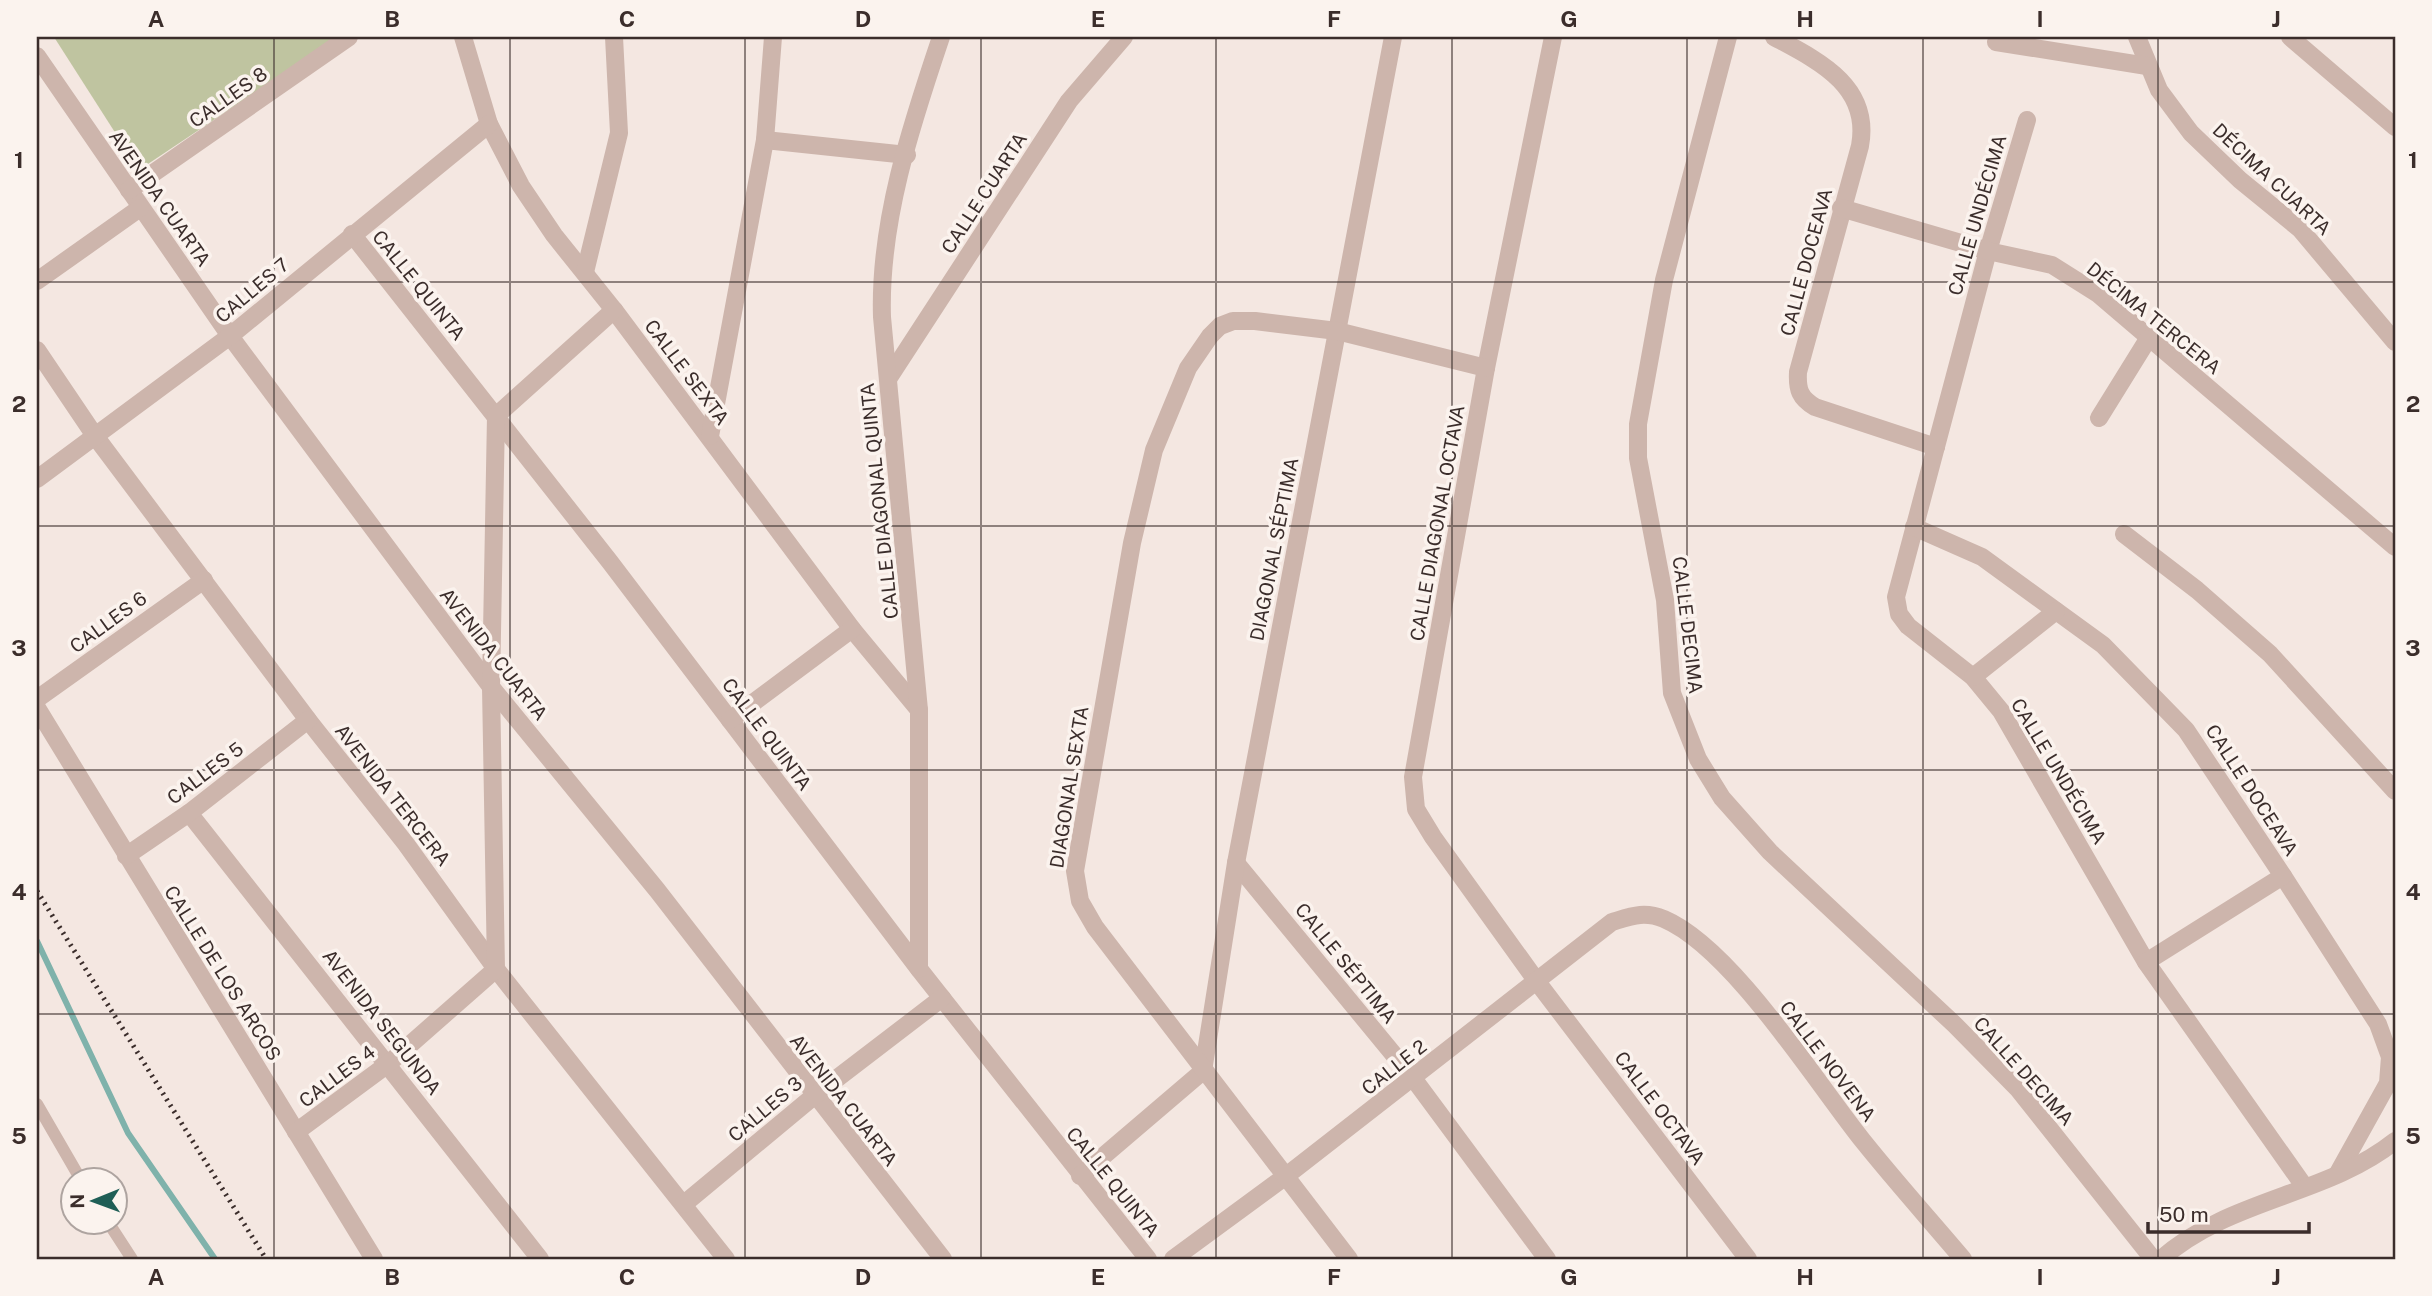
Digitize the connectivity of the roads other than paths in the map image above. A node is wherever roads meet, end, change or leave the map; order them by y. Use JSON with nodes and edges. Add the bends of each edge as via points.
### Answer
{"nodes":[{"id":1,"x":349,"y":37,"type":"edge"},
{"id":2,"x":463,"y":37,"type":"edge"},
{"id":3,"x":614,"y":37,"type":"edge"},
{"id":4,"x":773,"y":37,"type":"edge"},
{"id":5,"x":942,"y":37,"type":"edge"},
{"id":6,"x":1124,"y":37,"type":"edge"},
{"id":7,"x":1393,"y":37,"type":"edge"},
{"id":8,"x":1553,"y":37,"type":"edge"},
{"id":9,"x":1728,"y":37,"type":"edge"},
{"id":10,"x":1774,"y":37,"type":"edge"},
{"id":11,"x":2137,"y":37,"type":"edge"},
{"id":12,"x":2290,"y":37,"type":"edge"},
{"id":13,"x":1996,"y":41,"type":"dead end"},
{"id":14,"x":37,"y":56,"type":"edge"},
{"id":15,"x":2147,"y":66,"type":"junction"},
{"id":16,"x":2027,"y":120,"type":"dead end"},
{"id":17,"x":489,"y":124,"type":"junction"},
{"id":18,"x":2395,"y":127,"type":"edge"},
{"id":19,"x":765,"y":140,"type":"junction"},
{"id":20,"x":907,"y":155,"type":"junction"},
{"id":21,"x":129,"y":190,"type":"junction"},
{"id":22,"x":140,"y":208,"type":"junction"},
{"id":23,"x":1841,"y":208,"type":"junction"},
{"id":24,"x":352,"y":234,"type":"junction"},
{"id":25,"x":1988,"y":251,"type":"junction"},
{"id":26,"x":585,"y":272,"type":"junction"},
{"id":27,"x":37,"y":281,"type":"edge"},
{"id":28,"x":614,"y":310,"type":"junction"},
{"id":29,"x":1337,"y":331,"type":"junction"},
{"id":30,"x":230,"y":336,"type":"junction"},
{"id":31,"x":2148,"y":339,"type":"junction"},
{"id":32,"x":2395,"y":342,"type":"edge"},
{"id":33,"x":37,"y":350,"type":"edge"},
{"id":34,"x":1486,"y":368,"type":"junction"},
{"id":35,"x":888,"y":379,"type":"junction"},
{"id":36,"x":496,"y":416,"type":"junction"},
{"id":37,"x":2099,"y":418,"type":"dead end"},
{"id":38,"x":95,"y":436,"type":"junction"},
{"id":39,"x":710,"y":436,"type":"junction"},
{"id":40,"x":1936,"y":447,"type":"junction"},
{"id":41,"x":37,"y":479,"type":"edge"},
{"id":42,"x":1914,"y":527,"type":"junction"},
{"id":43,"x":2124,"y":534,"type":"dead end"},
{"id":44,"x":2395,"y":547,"type":"edge"},
{"id":45,"x":204,"y":580,"type":"junction"},
{"id":46,"x":2056,"y":611,"type":"junction"},
{"id":47,"x":852,"y":629,"type":"junction"},
{"id":48,"x":1973,"y":677,"type":"junction"},
{"id":49,"x":491,"y":687,"type":"junction"},
{"id":50,"x":37,"y":699,"type":"edge"},
{"id":51,"x":37,"y":708,"type":"edge"},
{"id":52,"x":919,"y":710,"type":"junction"},
{"id":53,"x":308,"y":720,"type":"junction"},
{"id":54,"x":730,"y":720,"type":"junction"},
{"id":55,"x":2395,"y":791,"type":"edge"},
{"id":56,"x":189,"y":813,"type":"junction"},
{"id":57,"x":126,"y":856,"type":"junction"},
{"id":58,"x":1236,"y":863,"type":"junction"},
{"id":59,"x":2283,"y":876,"type":"junction"},
{"id":60,"x":1642,"y":913,"type":"joint"},
{"id":61,"x":2146,"y":962,"type":"junction"},
{"id":62,"x":496,"y":969,"type":"junction"},
{"id":63,"x":919,"y":969,"type":"junction"},
{"id":64,"x":1538,"y":982,"type":"junction"},
{"id":65,"x":942,"y":998,"type":"junction"},
{"id":66,"x":388,"y":1064,"type":"junction"},
{"id":67,"x":1203,"y":1071,"type":"junction"},
{"id":68,"x":1413,"y":1078,"type":"junction"},
{"id":69,"x":814,"y":1096,"type":"junction"},
{"id":70,"x":37,"y":1104,"type":"edge"},
{"id":71,"x":296,"y":1132,"type":"junction"},
{"id":72,"x":2395,"y":1141,"type":"edge"},
{"id":73,"x":73,"y":1166,"type":"edge"},
{"id":74,"x":2338,"y":1173,"type":"junction"},
{"id":75,"x":1080,"y":1176,"type":"junction"},
{"id":76,"x":1286,"y":1176,"type":"junction"},
{"id":77,"x":2304,"y":1186,"type":"junction"},
{"id":78,"x":684,"y":1204,"type":"junction"},
{"id":79,"x":117,"y":1236,"type":"edge"},
{"id":80,"x":132,"y":1259,"type":"edge"},
{"id":81,"x":374,"y":1259,"type":"edge"},
{"id":82,"x":540,"y":1259,"type":"edge"},
{"id":83,"x":726,"y":1259,"type":"edge"},
{"id":84,"x":943,"y":1259,"type":"edge"},
{"id":85,"x":1148,"y":1259,"type":"edge"},
{"id":86,"x":1173,"y":1259,"type":"edge"},
{"id":87,"x":1349,"y":1259,"type":"edge"},
{"id":88,"x":1547,"y":1259,"type":"edge"},
{"id":89,"x":1748,"y":1259,"type":"edge"},
{"id":90,"x":1963,"y":1259,"type":"edge"},
{"id":91,"x":2153,"y":1259,"type":"edge"},
{"id":92,"x":2161,"y":1259,"type":"edge"}],
"edges":[{"from":1,"to":21,"type":"street","name":"CALLES 8"},
{"from":2,"to":17,"type":"street","name":"CALLE SEXTA"},
{"from":3,"to":26,"type":"street","via":[[619,134]]},
{"from":4,"to":19,"type":"street"},
{"from":5,"to":20,"type":"street","name":"CALLE DIAGONAL QUINTA"},
{"from":6,"to":35,"type":"street","name":"CALLE CUARTA","via":[[1069,101]]},
{"from":7,"to":29,"type":"street","name":"DIAGONAL SÉPTIMA"},
{"from":8,"to":34,"type":"street","name":"CALLE DIAGONAL OCTAVA"},
{"from":9,"to":91,"type":"street","name":"CALLE DECIMA","via":[[1664,280],[1638,424],[1639,458],[1665,600],[1672,693],[1698,759],[1722,798],[1770,852],[2018,1089]]},
{"from":10,"to":23,"type":"street","name":"CALLE DOCEAVA","via":[[1822,62],[1863,114],[1860,146]]},
{"from":11,"to":15,"type":"street","name":"DÉCIMA CUARTA"},
{"from":12,"to":18,"type":"street"},
{"from":13,"to":15,"type":"street"},
{"from":14,"to":21,"type":"street","name":"AVENIDA CUARTA"},
{"from":15,"to":32,"type":"street","name":"DÉCIMA CUARTA","via":[[2191,133],[2239,180],[2300,229]]},
{"from":16,"to":25,"type":"street","name":"CALLE UNDÉCIMA"},
{"from":17,"to":24,"type":"street","name":"CALLES 7"},
{"from":17,"to":26,"type":"street","name":"CALLE SEXTA","via":[[521,186]]},
{"from":19,"to":20,"type":"street"},
{"from":19,"to":39,"type":"street"},
{"from":20,"to":35,"type":"street","name":"CALLE DIAGONAL QUINTA","via":[[881,275]]},
{"from":21,"to":22,"type":"street","name":"AVENIDA CUARTA"},
{"from":22,"to":27,"type":"street"},
{"from":22,"to":30,"type":"street","name":"AVENIDA CUARTA"},
{"from":23,"to":25,"type":"street","name":"DÉCIMA TERCERA"},
{"from":23,"to":40,"type":"street","name":"CALLE DOCEAVA","via":[[1798,372],[1802,399]]},
{"from":24,"to":30,"type":"street","name":"CALLES 7"},
{"from":24,"to":36,"type":"street","name":"CALLE QUINTA"},
{"from":25,"to":31,"type":"street","name":"DÉCIMA TERCERA","via":[[2052,265],[2098,294]]},
{"from":25,"to":40,"type":"street","name":"CALLE UNDÉCIMA"},
{"from":26,"to":28,"type":"street","name":"CALLE SEXTA"},
{"from":28,"to":36,"type":"street"},
{"from":28,"to":39,"type":"street","name":"CALLE SEXTA"},
{"from":29,"to":34,"type":"street","name":"DIAGONAL SEXTA"},
{"from":29,"to":58,"type":"street","name":"DIAGONAL SÉPTIMA"},
{"from":29,"to":67,"type":"street","name":"DIAGONAL SEXTA","via":[[1233,321],[1210,336],[1188,368],[1154,450],[1132,543],[1075,871],[1080,901],[1095,927]]},
{"from":30,"to":38,"type":"street","name":"CALLES 7"},
{"from":30,"to":49,"type":"street","name":"AVENIDA CUARTA"},
{"from":31,"to":37,"type":"street"},
{"from":31,"to":44,"type":"street","name":"DÉCIMA TERCERA"},
{"from":33,"to":38,"type":"street","name":"AVENIDA TERCERA"},
{"from":34,"to":64,"type":"street","name":"CALLE DIAGONAL OCTAVA","via":[[1413,777],[1416,808],[1433,837]]},
{"from":35,"to":52,"type":"street","name":"CALLE DIAGONAL QUINTA"},
{"from":36,"to":49,"type":"street"},
{"from":36,"to":54,"type":"street","name":"CALLE QUINTA"},
{"from":38,"to":41,"type":"street","name":"CALLES 7"},
{"from":38,"to":45,"type":"street","name":"AVENIDA TERCERA"},
{"from":39,"to":47,"type":"street","name":"CALLE SEXTA"},
{"from":40,"to":42,"type":"street","name":"CALLE UNDÉCIMA"},
{"from":42,"to":46,"type":"street","name":"CALLE DOCEAVA","via":[[1982,557]]},
{"from":42,"to":48,"type":"street","name":"CALLE UNDÉCIMA","via":[[1896,597],[1899,614]]},
{"from":43,"to":55,"type":"street","via":[[2270,654]]},
{"from":45,"to":50,"type":"street","name":"CALLES 6"},
{"from":45,"to":53,"type":"street","name":"AVENIDA TERCERA"},
{"from":46,"to":48,"type":"street"},
{"from":46,"to":59,"type":"street","name":"CALLE DOCEAVA","via":[[2103,645],[2186,730]]},
{"from":47,"to":52,"type":"street","name":"CALLE SEXTA"},
{"from":47,"to":54,"type":"street"},
{"from":48,"to":61,"type":"street","name":"CALLE UNDÉCIMA","via":[[2001,711]]},
{"from":49,"to":62,"type":"street"},
{"from":49,"to":69,"type":"street","name":"AVENIDA CUARTA","via":[[657,890]]},
{"from":51,"to":57,"type":"street","name":"CALLE DE LOS ARCOS"},
{"from":52,"to":63,"type":"street","name":"CALLE DIAGONAL QUINTA"},
{"from":53,"to":56,"type":"street","name":"CALLES 5"},
{"from":53,"to":62,"type":"street","name":"AVENIDA TERCERA"},
{"from":54,"to":63,"type":"street","name":"CALLE QUINTA"},
{"from":56,"to":57,"type":"street","name":"CALLES 5"},
{"from":56,"to":66,"type":"street","name":"AVENIDA SEGUNDA"},
{"from":57,"to":71,"type":"street","name":"CALLE DE LOS ARCOS"},
{"from":58,"to":67,"type":"street","name":"DIAGONAL SÉPTIMA"},
{"from":58,"to":68,"type":"street","name":"CALLE SÉPTIMA"},
{"from":59,"to":61,"type":"street"},
{"from":59,"to":74,"type":"street","name":"CALLE DOCEAVA","via":[[2378,1024],[2390,1057],[2388,1083]]},
{"from":60,"to":64,"type":"street","name":"CALLE 2","via":[[1612,922]]},
{"from":60,"to":90,"type":"street","name":"CALLE NOVENA","via":[[1688,933],[1723,966]]},
{"from":61,"to":77,"type":"street","name":"CALLE UNDÉCIMA"},
{"from":62,"to":66,"type":"street","name":"CALLES 4"},
{"from":62,"to":78,"type":"street","name":"AVENIDA TERCERA"},
{"from":63,"to":65,"type":"street","name":"CALLE QUINTA"},
{"from":64,"to":68,"type":"street","name":"CALLE 2"},
{"from":64,"to":89,"type":"street","name":"CALLE OCTAVA"},
{"from":65,"to":69,"type":"street","name":"CALLES 3"},
{"from":65,"to":75,"type":"street","name":"CALLE QUINTA"},
{"from":66,"to":71,"type":"street","name":"CALLES 4"},
{"from":66,"to":82,"type":"street","name":"AVENIDA SEGUNDA"},
{"from":67,"to":75,"type":"street"},
{"from":67,"to":76,"type":"street","name":"DIAGONAL SEXTA"},
{"from":68,"to":76,"type":"street","name":"CALLE 2"},
{"from":68,"to":88,"type":"street","name":"CALLE SÉPTIMA"},
{"from":69,"to":78,"type":"street","name":"CALLES 3"},
{"from":69,"to":84,"type":"street","name":"AVENIDA CUARTA"},
{"from":70,"to":73,"type":"lane"},
{"from":71,"to":81,"type":"street","name":"CALLE DE LOS ARCOS"},
{"from":72,"to":74,"type":"street"},
{"from":74,"to":77,"type":"street"},
{"from":75,"to":85,"type":"street","name":"CALLE QUINTA"},
{"from":76,"to":86,"type":"street","name":"CALLE 2"},
{"from":76,"to":87,"type":"street","name":"DIAGONAL SEXTA"},
{"from":77,"to":92,"type":"street","via":[[2213,1222]]},
{"from":78,"to":83,"type":"street","name":"AVENIDA TERCERA"},
{"from":79,"to":80,"type":"lane"}]}
